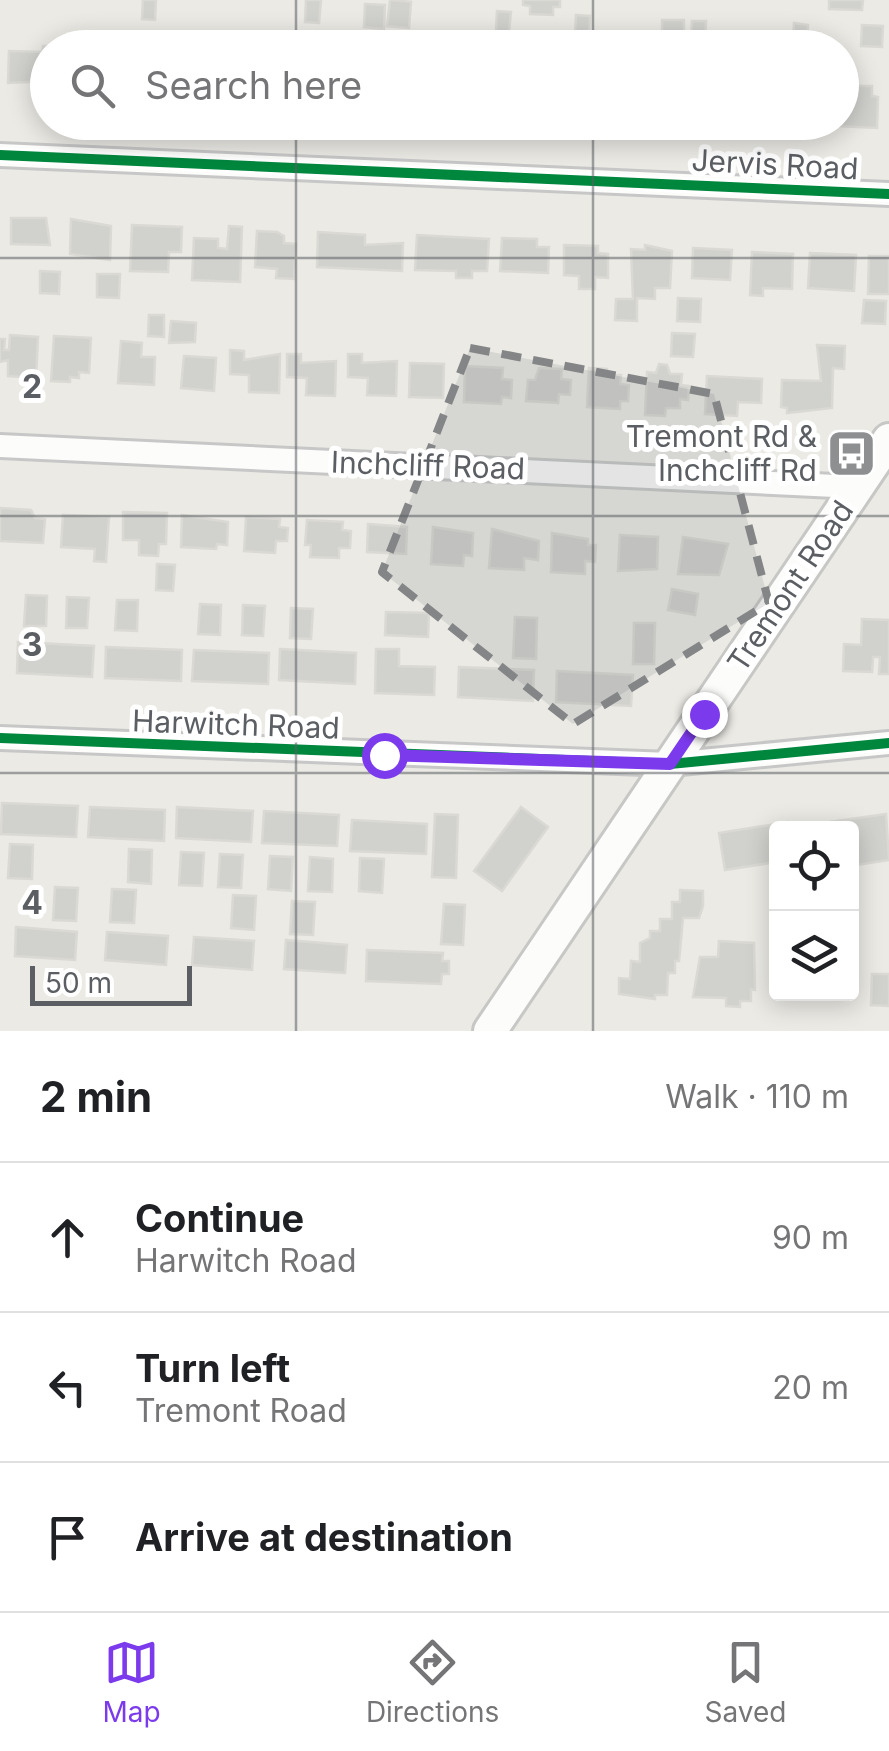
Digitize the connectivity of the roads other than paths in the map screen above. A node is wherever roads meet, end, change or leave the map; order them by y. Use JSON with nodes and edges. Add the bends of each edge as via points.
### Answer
{"nodes":[{"id":1,"x":0,"y":155,"type":"edge"},
{"id":2,"x":889,"y":194,"type":"edge"},
{"id":3,"x":889,"y":440,"type":"edge"},
{"id":4,"x":0,"y":446,"type":"edge"},
{"id":5,"x":856,"y":487,"type":"junction"},
{"id":6,"x":0,"y":738,"type":"edge"},
{"id":7,"x":889,"y":743,"type":"edge"},
{"id":8,"x":670,"y":764,"type":"junction"},
{"id":9,"x":490,"y":1031,"type":"edge"}],
"edges":[{"from":1,"to":2,"type":"street","name":"Jervis Road"},
{"from":3,"to":5,"type":"main road","name":"Tremont Road"},
{"from":4,"to":5,"type":"street","name":"Inchcliff Road"},
{"from":5,"to":8,"type":"main road","name":"Tremont Road"},
{"from":6,"to":8,"type":"street","name":"Harwitch Road"},
{"from":7,"to":8,"type":"street","name":"Harwitch Road"},
{"from":8,"to":9,"type":"main road","name":"Tremont Road"}]}
